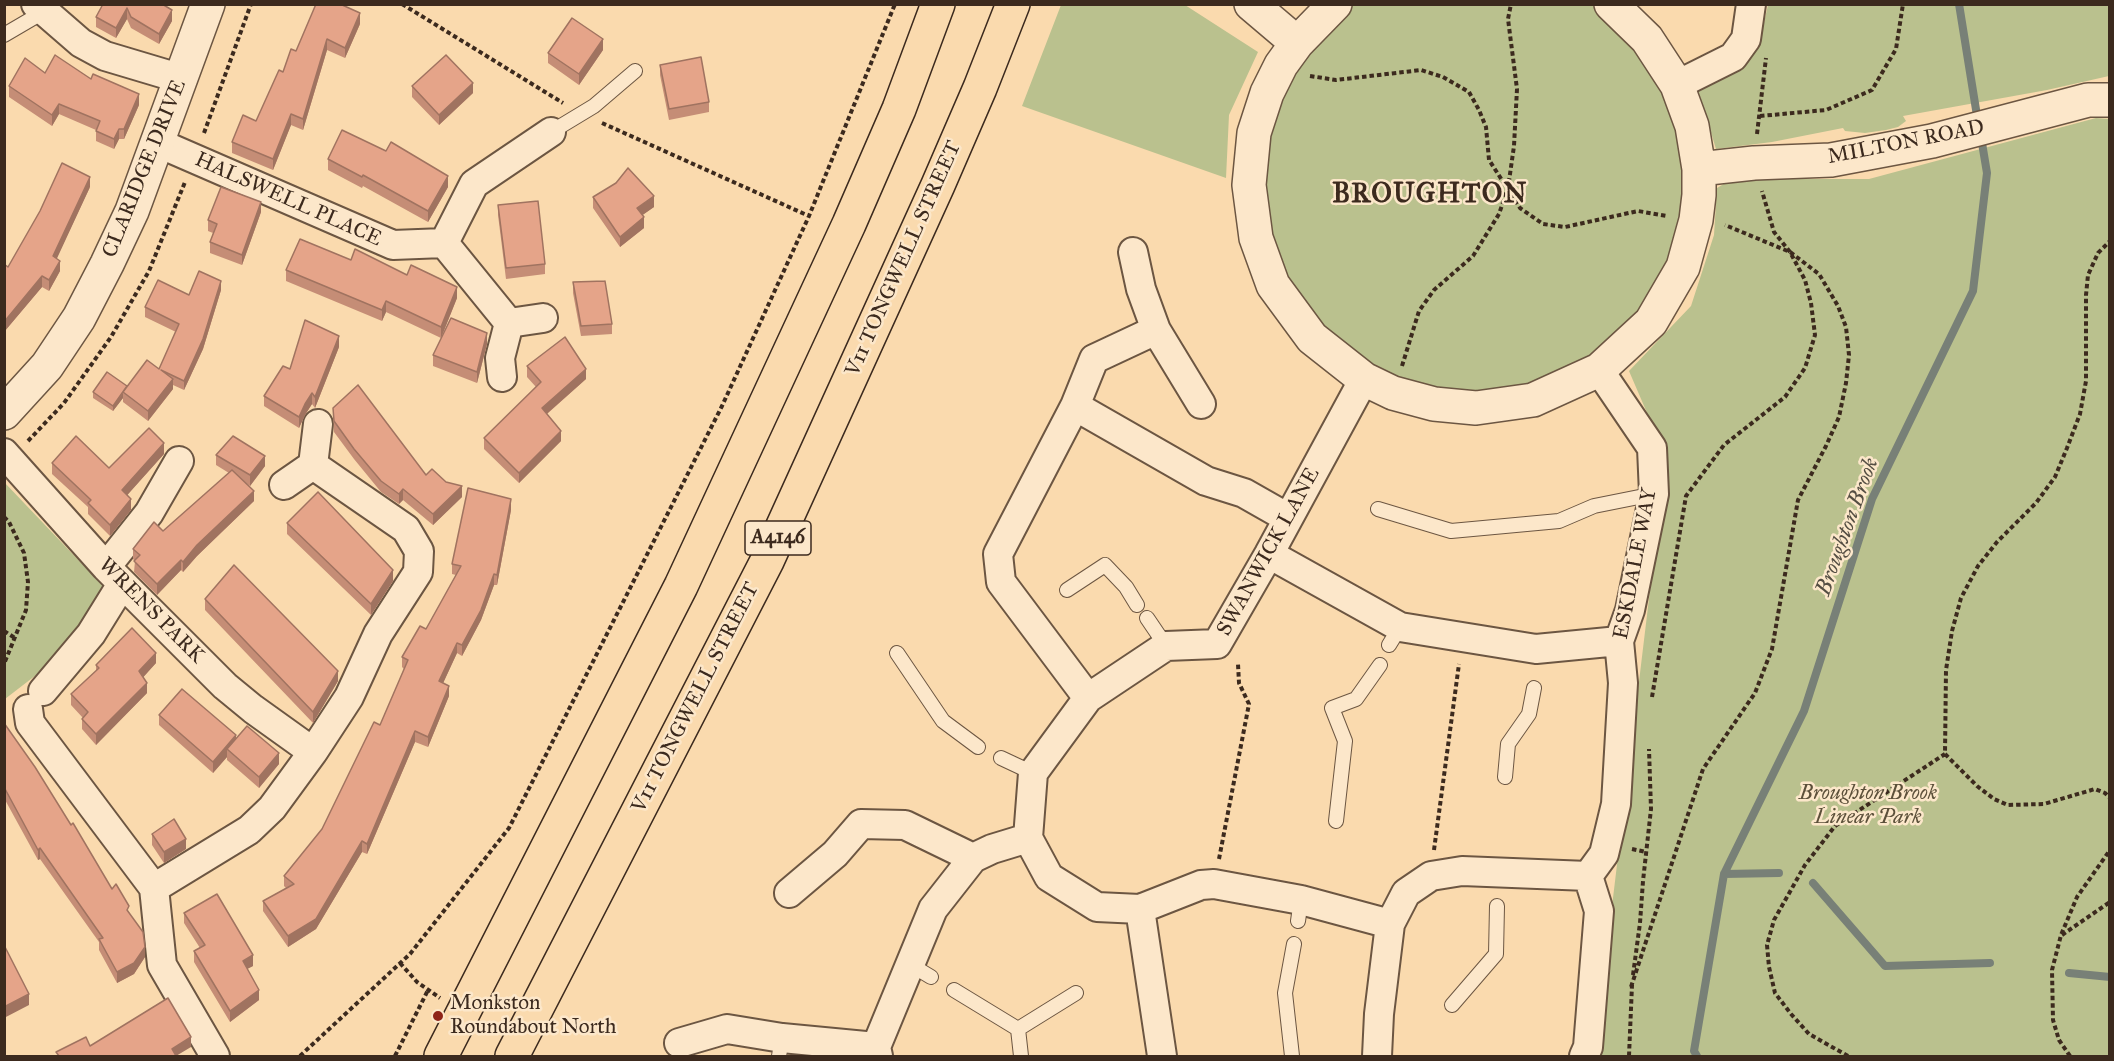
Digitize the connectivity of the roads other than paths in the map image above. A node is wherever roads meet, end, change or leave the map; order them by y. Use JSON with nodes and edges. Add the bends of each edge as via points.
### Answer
{"nodes":[{"id":1,"x":208,"y":4,"type":"edge"},
{"id":2,"x":938,"y":4,"type":"edge"},
{"id":3,"x":1013,"y":4,"type":"edge"},
{"id":4,"x":1251,"y":4,"type":"edge"},
{"id":5,"x":1335,"y":4,"type":"edge"},
{"id":6,"x":1611,"y":4,"type":"edge"},
{"id":7,"x":1750,"y":4,"type":"edge"},
{"id":8,"x":41,"y":8,"type":"edge"},
{"id":9,"x":4,"y":35,"type":"edge"},
{"id":10,"x":1297,"y":43,"type":"junction"},
{"id":11,"x":635,"y":71,"type":"dead end"},
{"id":12,"x":182,"y":79,"type":"junction"},
{"id":13,"x":1677,"y":85,"type":"junction"},
{"id":14,"x":2109,"y":100,"type":"edge"},
{"id":15,"x":551,"y":132,"type":"joint"},
{"id":16,"x":156,"y":142,"type":"junction"},
{"id":17,"x":1699,"y":169,"type":"junction"},
{"id":18,"x":444,"y":243,"type":"junction"},
{"id":19,"x":1133,"y":252,"type":"dead end"},
{"id":20,"x":543,"y":318,"type":"dead end"},
{"id":21,"x":509,"y":322,"type":"junction"},
{"id":22,"x":1156,"y":330,"type":"junction"},
{"id":23,"x":1599,"y":370,"type":"junction"},
{"id":24,"x":502,"y":377,"type":"dead end"},
{"id":25,"x":1364,"y":379,"type":"junction"},
{"id":26,"x":1201,"y":404,"type":"dead end"},
{"id":27,"x":1075,"y":406,"type":"junction"},
{"id":28,"x":4,"y":413,"type":"edge"},
{"id":29,"x":318,"y":424,"type":"dead end"},
{"id":30,"x":4,"y":453,"type":"edge"},
{"id":31,"x":179,"y":461,"type":"dead end"},
{"id":32,"x":312,"y":465,"type":"junction"},
{"id":33,"x":284,"y":485,"type":"dead end"},
{"id":34,"x":1654,"y":494,"type":"junction"},
{"id":35,"x":1378,"y":508,"type":"dead end"},
{"id":36,"x":1288,"y":518,"type":"junction"},
{"id":37,"x":1269,"y":554,"type":"junction"},
{"id":38,"x":114,"y":576,"type":"junction"},
{"id":39,"x":1067,"y":590,"type":"dead end"},
{"id":40,"x":1137,"y":605,"type":"dead end"},
{"id":41,"x":1147,"y":618,"type":"dead end"},
{"id":42,"x":1619,"y":641,"type":"junction"},
{"id":43,"x":1166,"y":646,"type":"junction"},
{"id":44,"x":897,"y":653,"type":"dead end"},
{"id":45,"x":1380,"y":665,"type":"dead end"},
{"id":46,"x":1534,"y":688,"type":"dead end"},
{"id":47,"x":1088,"y":698,"type":"junction"},
{"id":48,"x":978,"y":747,"type":"dead end"},
{"id":49,"x":313,"y":752,"type":"junction"},
{"id":50,"x":1001,"y":758,"type":"dead end"},
{"id":51,"x":1033,"y":773,"type":"junction"},
{"id":52,"x":1505,"y":777,"type":"dead end"},
{"id":53,"x":1336,"y":821,"type":"dead end"},
{"id":54,"x":1028,"y":838,"type":"junction"},
{"id":55,"x":973,"y":858,"type":"junction"},
{"id":56,"x":1588,"y":876,"type":"junction"},
{"id":57,"x":154,"y":888,"type":"junction"},
{"id":58,"x":789,"y":893,"type":"dead end"},
{"id":59,"x":1497,"y":906,"type":"dead end"},
{"id":60,"x":1140,"y":909,"type":"junction"},
{"id":61,"x":1390,"y":924,"type":"junction"},
{"id":62,"x":1294,"y":945,"type":"dead end"},
{"id":63,"x":954,"y":990,"type":"dead end"},
{"id":64,"x":1076,"y":993,"type":"dead end"},
{"id":65,"x":1452,"y":1005,"type":"dead end"},
{"id":66,"x":1018,"y":1029,"type":"junction"},
{"id":67,"x":679,"y":1043,"type":"dead end"},
{"id":68,"x":781,"y":1047,"type":"edge"},
{"id":69,"x":877,"y":1052,"type":"edge"},
{"id":70,"x":215,"y":1056,"type":"edge"},
{"id":71,"x":441,"y":1056,"type":"edge"},
{"id":72,"x":512,"y":1056,"type":"edge"},
{"id":73,"x":1021,"y":1056,"type":"edge"},
{"id":74,"x":1162,"y":1056,"type":"edge"},
{"id":75,"x":1292,"y":1056,"type":"edge"},
{"id":76,"x":1377,"y":1056,"type":"edge"},
{"id":77,"x":1584,"y":1056,"type":"edge"}],
"edges":[{"from":1,"to":12,"type":"street","name":"CLARIDGE DRIVE"},
{"from":2,"to":71,"type":"highway","number":"A4146","via":[[899,109],[853,214],[681,586]]},
{"from":3,"to":72,"type":"highway","name":"V11 TONGWELL STREET","number":"A4146","via":[[933,196],[767,561]]},
{"from":4,"to":10,"type":"street"},
{"from":5,"to":10,"type":"street"},
{"from":6,"to":13,"type":"street","via":[[1647,39]]},
{"from":7,"to":13,"type":"street","via":[[1746,39],[1733,57]]},
{"from":8,"to":9,"type":"lane"},
{"from":8,"to":12,"type":"street","via":[[81,43],[105,56]]},
{"from":10,"to":25,"type":"street","via":[[1267,93],[1254,133],[1249,185],[1256,238],[1273,285],[1312,338]]},
{"from":11,"to":15,"type":"lane","via":[[594,106]]},
{"from":12,"to":16,"type":"street","name":"CLARIDGE DRIVE"},
{"from":13,"to":17,"type":"street","via":[[1692,126]]},
{"from":14,"to":17,"type":"street","name":"MILTON ROAD","via":[[2088,100],[1932,141],[1831,160]]},
{"from":15,"to":18,"type":"street","via":[[474,184]]},
{"from":16,"to":18,"type":"street","name":"HALSWELL PLACE","via":[[393,245]]},
{"from":16,"to":28,"type":"street","name":"CLARIDGE DRIVE","via":[[132,211],[79,318],[47,366]]},
{"from":17,"to":23,"type":"street","via":[[1696,220],[1683,267],[1651,322]]},
{"from":18,"to":21,"type":"street"},
{"from":19,"to":22,"type":"street"},
{"from":20,"to":21,"type":"street"},
{"from":21,"to":24,"type":"street","via":[[500,358]]},
{"from":22,"to":26,"type":"street"},
{"from":22,"to":27,"type":"street","via":[[1094,359]]},
{"from":23,"to":25,"type":"street","via":[[1533,400],[1476,408],[1434,404],[1394,393]]},
{"from":23,"to":34,"type":"street","name":"ESKDALE WAY","via":[[1652,448]]},
{"from":25,"to":36,"type":"street","name":"SWANWICK LANE"},
{"from":27,"to":36,"type":"street","via":[[1206,481],[1244,493]]},
{"from":27,"to":47,"type":"street","via":[[998,554],[1001,582]]},
{"from":29,"to":32,"type":"street"},
{"from":30,"to":38,"type":"street","name":"WRENS PARK"},
{"from":31,"to":38,"type":"street"},
{"from":32,"to":33,"type":"street"},
{"from":32,"to":49,"type":"street","via":[[406,529],[419,551],[418,572],[378,634],[349,697]]},
{"from":34,"to":35,"type":"lane","via":[[1594,506],[1559,521],[1451,531]]},
{"from":34,"to":42,"type":"street","name":"ESKDALE WAY","via":[[1630,610]]},
{"from":36,"to":37,"type":"street","name":"SWANWICK LANE"},
{"from":37,"to":42,"type":"street","via":[[1394,636],[1463,636],[1536,649]]},
{"from":37,"to":43,"type":"street","name":"SWANWICK LANE","via":[[1217,644]]},
{"from":38,"to":49,"type":"street","name":"WRENS PARK","via":[[225,686]]},
{"from":38,"to":57,"type":"street","via":[[92,634],[35,700],[30,723]]},
{"from":39,"to":40,"type":"lane","via":[[1105,565]]},
{"from":41,"to":43,"type":"lane"},
{"from":42,"to":56,"type":"street","name":"ESKDALE WAY","via":[[1623,683],[1616,804],[1604,854]]},
{"from":43,"to":47,"type":"street"},
{"from":44,"to":48,"type":"lane","via":[[943,721]]},
{"from":45,"to":53,"type":"lane","via":[[1356,699],[1332,708],[1345,741]]},
{"from":46,"to":52,"type":"lane","via":[[1529,714],[1508,744]]},
{"from":47,"to":51,"type":"street"},
{"from":49,"to":57,"type":"street","via":[[272,808],[249,831]]},
{"from":50,"to":51,"type":"lane"},
{"from":51,"to":54,"type":"street"},
{"from":54,"to":55,"type":"street"},
{"from":54,"to":60,"type":"street","via":[[1049,877],[1097,907]]},
{"from":55,"to":58,"type":"street","via":[[905,825],[861,824],[835,854]]},
{"from":55,"to":69,"type":"street","via":[[933,909],[921,971]]},
{"from":56,"to":61,"type":"street","via":[[1499,880],[1462,871],[1431,876],[1406,893]]},
{"from":56,"to":77,"type":"street","via":[[1599,911],[1588,1047]]},
{"from":57,"to":70,"type":"street","via":[[162,965]]},
{"from":59,"to":65,"type":"lane","via":[[1496,954]]},
{"from":60,"to":61,"type":"street","via":[[1214,884],[1299,910]]},
{"from":60,"to":74,"type":"street"},
{"from":61,"to":76,"type":"street"},
{"from":62,"to":75,"type":"lane","via":[[1285,993]]},
{"from":63,"to":66,"type":"lane"},
{"from":64,"to":66,"type":"lane"},
{"from":66,"to":73,"type":"lane"},
{"from":67,"to":68,"type":"street","via":[[727,1029]]},
{"from":68,"to":69,"type":"street"}]}
